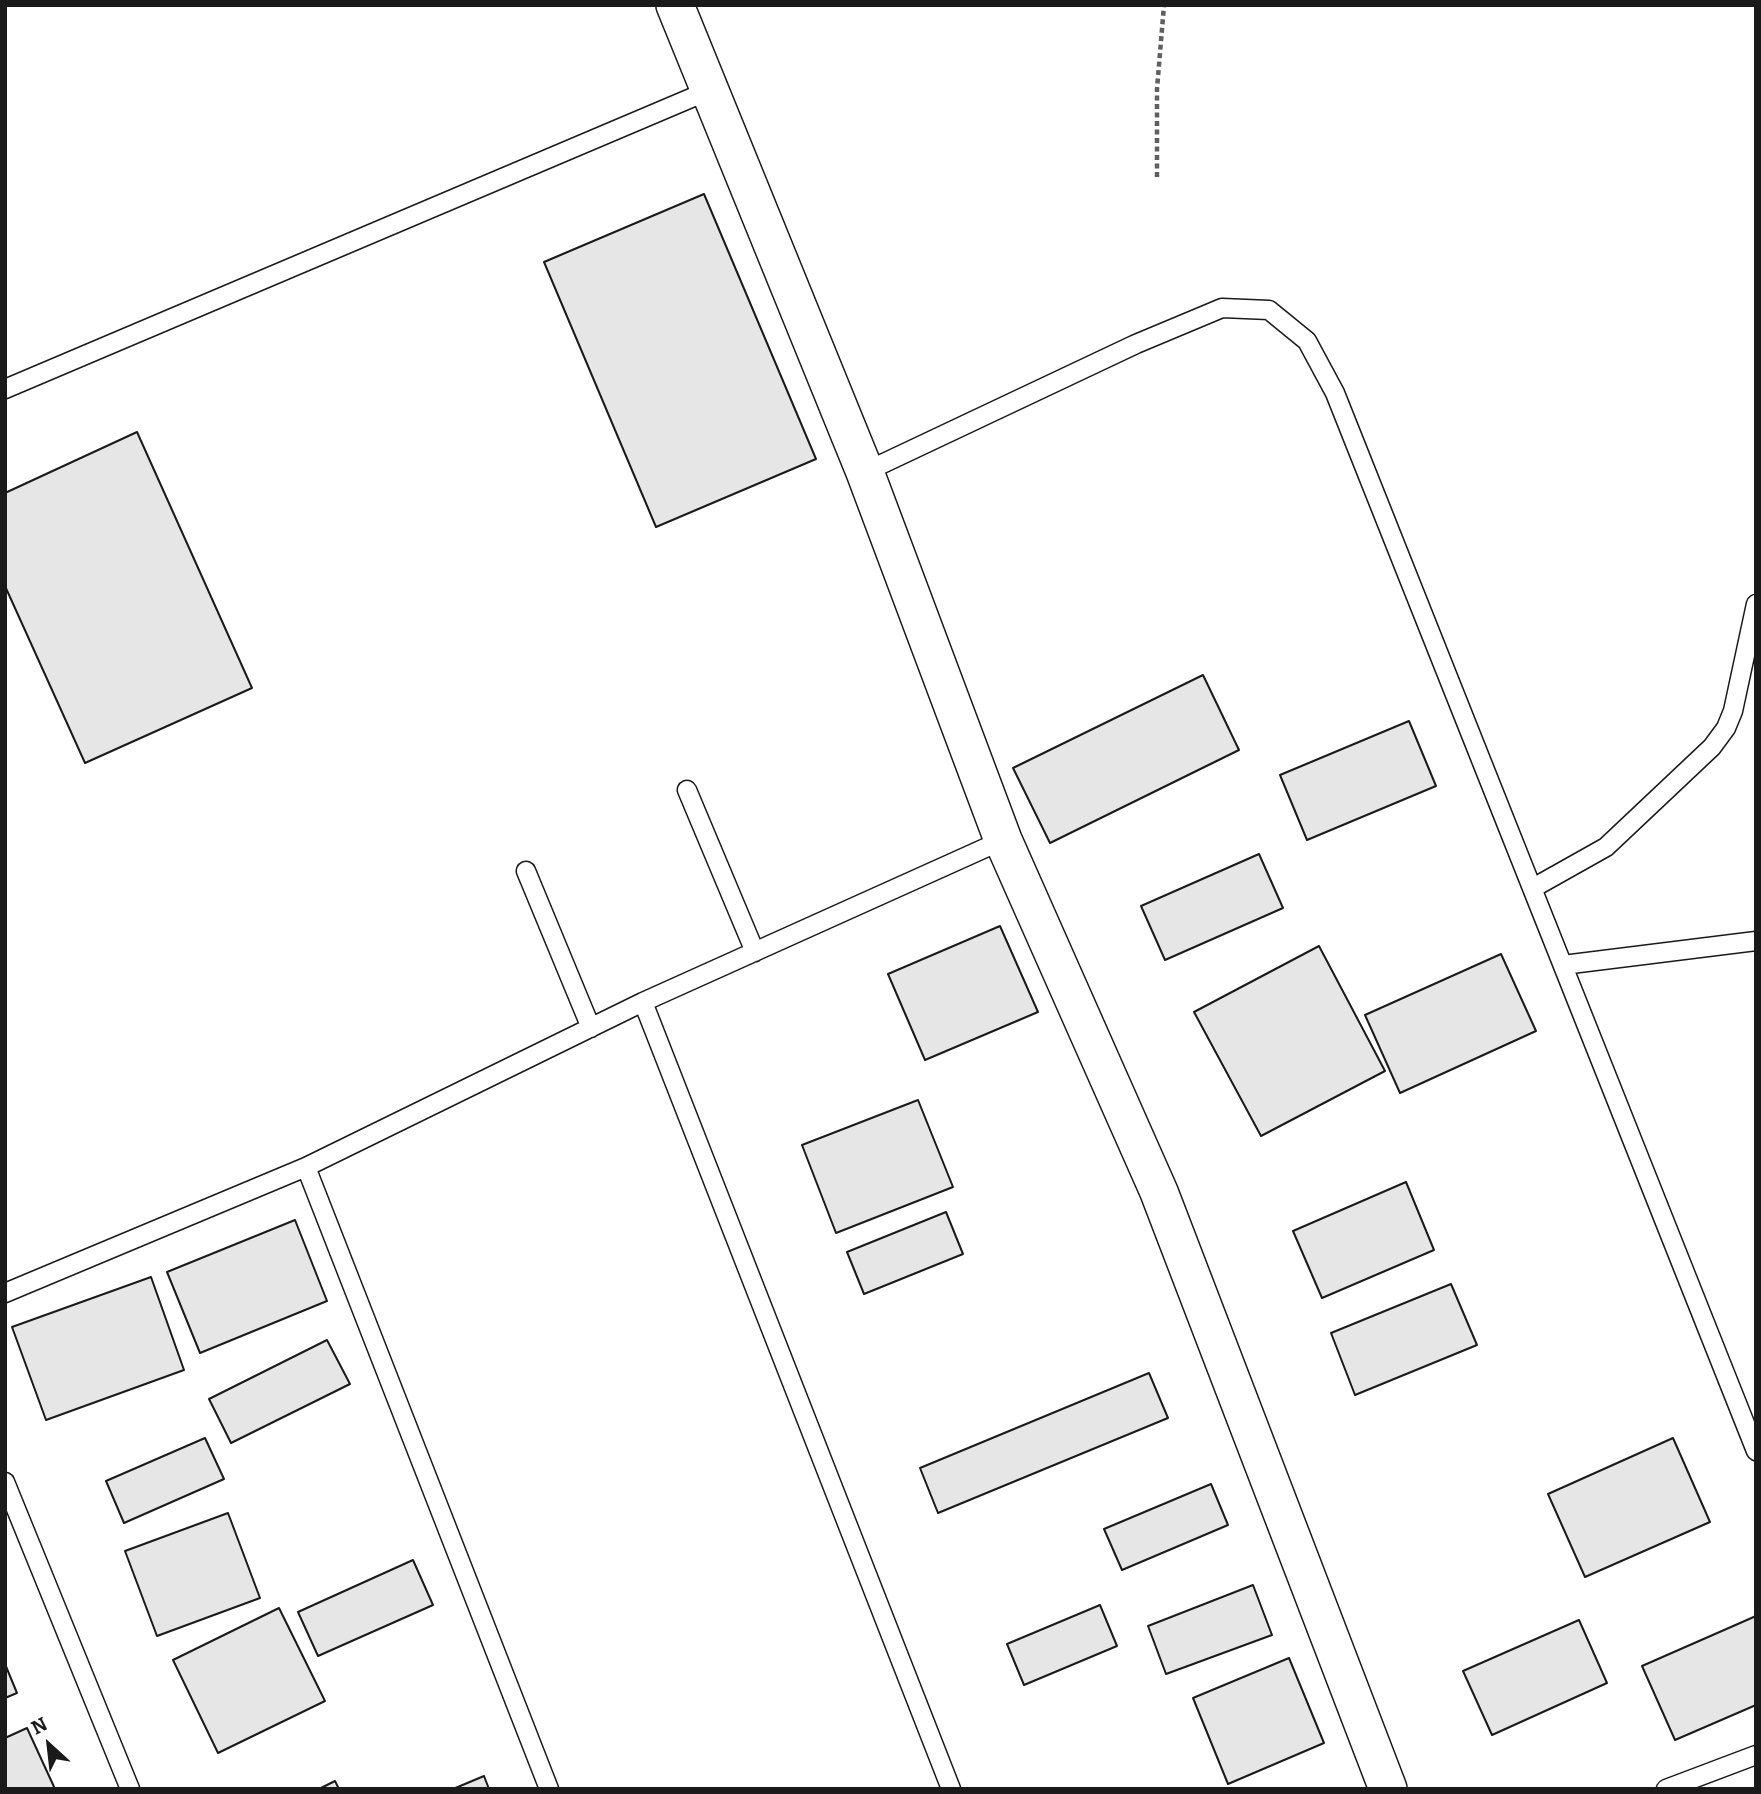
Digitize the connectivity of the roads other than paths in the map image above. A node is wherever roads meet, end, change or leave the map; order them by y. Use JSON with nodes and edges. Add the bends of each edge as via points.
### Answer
{"nodes":[{"id":1,"x":675,"y":5,"type":"edge"},
{"id":2,"x":710,"y":90,"type":"junction"},
{"id":3,"x":5,"y":388,"type":"edge"},
{"id":4,"x":865,"y":472,"type":"junction"},
{"id":5,"x":1756,"y":604,"type":"edge"},
{"id":6,"x":687,"y":790,"type":"dead end"},
{"id":7,"x":1003,"y":840,"type":"junction"},
{"id":8,"x":526,"y":871,"type":"dead end"},
{"id":9,"x":1532,"y":888,"type":"junction"},
{"id":10,"x":1756,"y":941,"type":"edge"},
{"id":11,"x":755,"y":952,"type":"junction"},
{"id":12,"x":1563,"y":965,"type":"junction"},
{"id":13,"x":643,"y":1002,"type":"junction"},
{"id":14,"x":591,"y":1028,"type":"junction"},
{"id":15,"x":306,"y":1167,"type":"junction"},
{"id":16,"x":5,"y":1293,"type":"edge"},
{"id":17,"x":1756,"y":1451,"type":"edge"},
{"id":18,"x":5,"y":1482,"type":"edge"},
{"id":19,"x":1756,"y":1755,"type":"edge"},
{"id":20,"x":130,"y":1789,"type":"edge"},
{"id":21,"x":549,"y":1789,"type":"edge"},
{"id":22,"x":951,"y":1789,"type":"edge"},
{"id":23,"x":1388,"y":1789,"type":"edge"},
{"id":24,"x":1666,"y":1789,"type":"edge"}],
"edges":[{"from":1,"to":2,"type":"street"},
{"from":2,"to":3,"type":"lane"},
{"from":2,"to":4,"type":"street"},
{"from":4,"to":7,"type":"street"},
{"from":4,"to":9,"type":"lane","via":[[1222,308],[1269,310],[1307,341],[1335,393]]},
{"from":5,"to":9,"type":"lane","via":[[1733,711],[1712,747],[1606,847]]},
{"from":6,"to":11,"type":"lane"},
{"from":7,"to":11,"type":"lane"},
{"from":7,"to":23,"type":"street","via":[[1159,1192]]},
{"from":8,"to":14,"type":"lane"},
{"from":9,"to":12,"type":"lane"},
{"from":10,"to":12,"type":"lane"},
{"from":11,"to":13,"type":"lane"},
{"from":12,"to":17,"type":"lane"},
{"from":13,"to":14,"type":"lane"},
{"from":13,"to":22,"type":"lane"},
{"from":14,"to":15,"type":"lane"},
{"from":15,"to":16,"type":"lane"},
{"from":15,"to":21,"type":"lane"},
{"from":18,"to":20,"type":"lane"},
{"from":19,"to":24,"type":"lane"}]}
